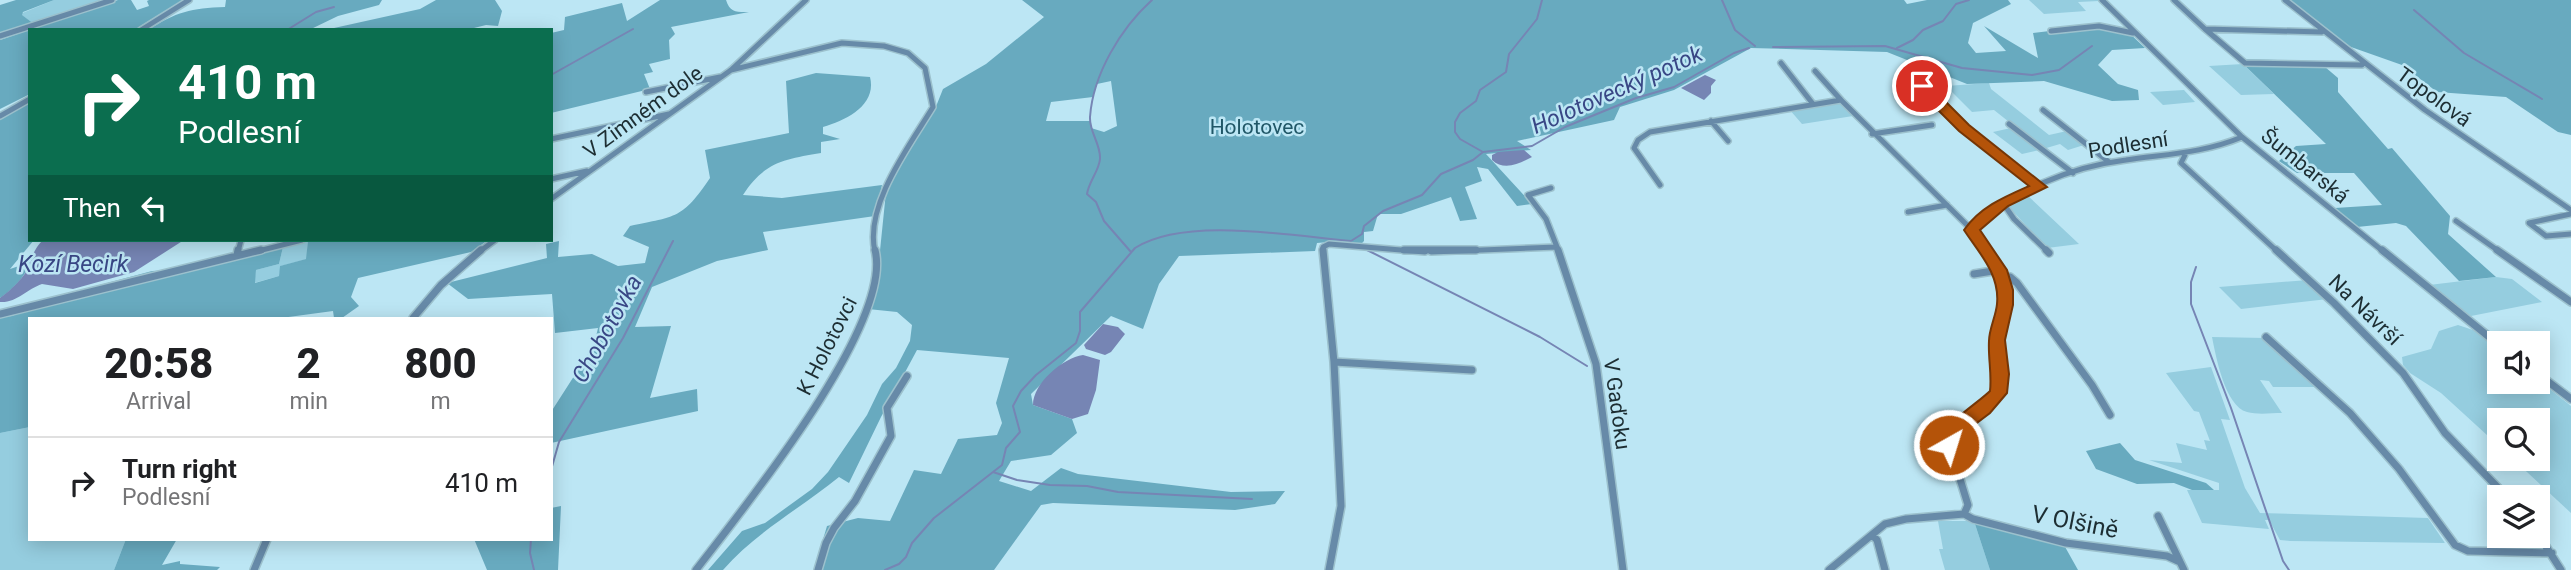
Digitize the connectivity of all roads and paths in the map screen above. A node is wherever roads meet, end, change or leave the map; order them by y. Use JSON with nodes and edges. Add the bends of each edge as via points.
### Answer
{"nodes":[{"id":1,"x":112,"y":0,"type":"edge"},
{"id":2,"x":189,"y":0,"type":"edge"},
{"id":3,"x":806,"y":0,"type":"edge"},
{"id":4,"x":2102,"y":0,"type":"edge"},
{"id":5,"x":2174,"y":0,"type":"edge"},
{"id":6,"x":2285,"y":0,"type":"edge"},
{"id":7,"x":144,"y":28,"type":"edge"},
{"id":8,"x":2205,"y":29,"type":"junction"},
{"id":9,"x":2051,"y":31,"type":"dead end"},
{"id":10,"x":2323,"y":32,"type":"junction"},
{"id":11,"x":2134,"y":33,"type":"junction"},
{"id":12,"x":0,"y":36,"type":"edge"},
{"id":13,"x":1781,"y":62,"type":"dead end"},
{"id":14,"x":2363,"y":65,"type":"junction"},
{"id":15,"x":731,"y":70,"type":"junction"},
{"id":16,"x":1815,"y":71,"type":"dead end"},
{"id":17,"x":722,"y":77,"type":"junction"},
{"id":18,"x":1922,"y":86,"type":"dead end"},
{"id":19,"x":646,"y":92,"type":"dead end"},
{"id":20,"x":28,"y":100,"type":"edge"},
{"id":21,"x":1841,"y":100,"type":"junction"},
{"id":22,"x":1813,"y":104,"type":"junction"},
{"id":23,"x":2043,"y":110,"type":"dead end"},
{"id":24,"x":671,"y":114,"type":"junction"},
{"id":25,"x":0,"y":116,"type":"edge"},
{"id":26,"x":1711,"y":121,"type":"junction"},
{"id":27,"x":2009,"y":124,"type":"dead end"},
{"id":28,"x":1931,"y":125,"type":"dead end"},
{"id":29,"x":1872,"y":134,"type":"junction"},
{"id":30,"x":2242,"y":137,"type":"junction"},
{"id":31,"x":553,"y":139,"type":"edge"},
{"id":32,"x":1728,"y":141,"type":"dead end"},
{"id":33,"x":2232,"y":142,"type":"junction"},
{"id":34,"x":2254,"y":146,"type":"junction"},
{"id":35,"x":2185,"y":155,"type":"junction"},
{"id":36,"x":2168,"y":156,"type":"junction"},
{"id":37,"x":2109,"y":162,"type":"junction"},
{"id":38,"x":2181,"y":163,"type":"junction"},
{"id":39,"x":593,"y":169,"type":"junction"},
{"id":40,"x":2073,"y":173,"type":"junction"},
{"id":41,"x":553,"y":179,"type":"edge"},
{"id":42,"x":1660,"y":185,"type":"dead end"},
{"id":43,"x":2039,"y":187,"type":"junction"},
{"id":44,"x":1551,"y":188,"type":"dead end"},
{"id":45,"x":553,"y":198,"type":"edge"},
{"id":46,"x":2003,"y":203,"type":"junction"},
{"id":47,"x":1947,"y":205,"type":"junction"},
{"id":48,"x":1908,"y":212,"type":"dead end"},
{"id":49,"x":2571,"y":212,"type":"edge"},
{"id":50,"x":2456,"y":221,"type":"dead end"},
{"id":51,"x":1972,"y":230,"type":"junction"},
{"id":52,"x":2571,"y":234,"type":"edge"},
{"id":53,"x":240,"y":242,"type":"edge"},
{"id":54,"x":293,"y":242,"type":"edge"},
{"id":55,"x":492,"y":242,"type":"edge"},
{"id":56,"x":1557,"y":247,"type":"junction"},
{"id":57,"x":2049,"y":253,"type":"dead end"},
{"id":58,"x":237,"y":255,"type":"junction"},
{"id":59,"x":2001,"y":273,"type":"junction"},
{"id":60,"x":1974,"y":274,"type":"dead end"},
{"id":61,"x":2571,"y":302,"type":"edge"},
{"id":62,"x":0,"y":314,"type":"edge"},
{"id":63,"x":414,"y":317,"type":"edge"},
{"id":64,"x":2487,"y":335,"type":"edge"},
{"id":65,"x":2266,"y":337,"type":"dead end"},
{"id":66,"x":1334,"y":362,"type":"junction"},
{"id":67,"x":1472,"y":370,"type":"dead end"},
{"id":68,"x":907,"y":376,"type":"dead end"},
{"id":69,"x":2550,"y":383,"type":"edge"},
{"id":70,"x":2571,"y":399,"type":"edge"},
{"id":71,"x":2110,"y":415,"type":"dead end"},
{"id":72,"x":2495,"y":485,"type":"edge"},
{"id":73,"x":1964,"y":514,"type":"junction"},
{"id":74,"x":2158,"y":516,"type":"dead end"},
{"id":75,"x":1872,"y":535,"type":"junction"},
{"id":76,"x":266,"y":541,"type":"edge"},
{"id":77,"x":2548,"y":548,"type":"edge"},
{"id":78,"x":2552,"y":553,"type":"junction"},
{"id":79,"x":2182,"y":566,"type":"edge"},
{"id":80,"x":254,"y":570,"type":"edge"},
{"id":81,"x":696,"y":570,"type":"edge"},
{"id":82,"x":818,"y":570,"type":"edge"},
{"id":83,"x":1329,"y":570,"type":"edge"},
{"id":84,"x":1623,"y":570,"type":"edge"},
{"id":85,"x":1829,"y":570,"type":"edge"},
{"id":86,"x":1885,"y":570,"type":"edge"},
{"id":87,"x":2561,"y":570,"type":"edge"}],
"edges":[{"from":1,"to":12,"type":"street"},
{"from":2,"to":7,"type":"street"},
{"from":3,"to":15,"type":"street","name":"V Zimném dole"},
{"from":4,"to":11,"type":"street","name":"Šumbarská"},
{"from":5,"to":8,"type":"street"},
{"from":6,"to":10,"type":"street","name":"Topolová"},
{"from":8,"to":10,"type":"street"},
{"from":8,"to":14,"type":"street","via":[[2245,63]]},
{"from":9,"to":11,"type":"street","via":[[2099,26]]},
{"from":10,"to":14,"type":"street","name":"Topolová"},
{"from":11,"to":30,"type":"street","name":"Šumbarská"},
{"from":13,"to":22,"type":"street"},
{"from":14,"to":49,"type":"street","name":"Topolová"},
{"from":15,"to":17,"type":"street","name":"V Zimném dole"},
{"from":15,"to":81,"type":"street","name":"K Holotovci","via":[[842,43],[884,46],[908,53],[925,68],[933,107],[882,192],[873,242],[878,262],[875,287],[847,352],[792,445]]},
{"from":16,"to":21,"type":"street"},
{"from":17,"to":19,"type":"street","name":"V Zimném dole"},
{"from":17,"to":24,"type":"street","name":"V Zimném dole"},
{"from":18,"to":43,"type":"street","via":[[1964,128]]},
{"from":20,"to":25,"type":"street"},
{"from":21,"to":22,"type":"street"},
{"from":21,"to":29,"type":"street"},
{"from":22,"to":26,"type":"street"},
{"from":23,"to":37,"type":"street"},
{"from":24,"to":31,"type":"street"},
{"from":24,"to":39,"type":"street","name":"V Zimném dole"},
{"from":26,"to":32,"type":"street"},
{"from":26,"to":42,"type":"street","via":[[1656,130],[1639,140],[1636,153]]},
{"from":27,"to":40,"type":"street"},
{"from":28,"to":29,"type":"street"},
{"from":29,"to":47,"type":"street"},
{"from":30,"to":33,"type":"street","name":"Podlesní"},
{"from":30,"to":34,"type":"street","name":"Šumbarská"},
{"from":33,"to":34,"type":"street","name":"Podlesní"},
{"from":33,"to":35,"type":"street","name":"Podlesní"},
{"from":34,"to":64,"type":"street","name":"Šumbarská"},
{"from":35,"to":36,"type":"street","name":"Podlesní"},
{"from":35,"to":38,"type":"street"},
{"from":36,"to":37,"type":"street","name":"Podlesní"},
{"from":36,"to":38,"type":"street","name":"Na Návrší"},
{"from":37,"to":40,"type":"street","name":"Podlesní"},
{"from":38,"to":72,"type":"street","name":"Na Návrší","via":[[2403,373],[2445,433]]},
{"from":39,"to":41,"type":"street"},
{"from":39,"to":45,"type":"street","name":"V Zimném dole"},
{"from":40,"to":43,"type":"street","name":"Podlesní"},
{"from":43,"to":46,"type":"street","name":"Podlesní"},
{"from":44,"to":56,"type":"street","name":"V Gaďoku","via":[[1528,195],[1546,219]]},
{"from":46,"to":51,"type":"street","name":"Podlesní"},
{"from":46,"to":57,"type":"street"},
{"from":47,"to":48,"type":"street"},
{"from":47,"to":51,"type":"street"},
{"from":49,"to":52,"type":"street","via":[[2529,223],[2546,236]]},
{"from":50,"to":61,"type":"street"},
{"from":51,"to":59,"type":"street"},
{"from":53,"to":58,"type":"street"},
{"from":54,"to":58,"type":"street"},
{"from":55,"to":63,"type":"street","via":[[446,278]]},
{"from":56,"to":66,"type":"street","via":[[1427,252],[1323,247]]},
{"from":56,"to":84,"type":"street","name":"V Gaďoku","via":[[1596,364]]},
{"from":58,"to":62,"type":"street"},
{"from":59,"to":60,"type":"street"},
{"from":59,"to":71,"type":"street","via":[[2017,282]]},
{"from":59,"to":73,"type":"street","via":[[2005,305],[1997,340],[1998,393],[1948,440],[1968,505]]},
{"from":65,"to":78,"type":"street","via":[[2350,413],[2455,545],[2468,551]]},
{"from":66,"to":67,"type":"street"},
{"from":66,"to":83,"type":"street","via":[[1341,506]]},
{"from":68,"to":82,"type":"street","via":[[887,408],[891,436],[855,501],[834,528]]},
{"from":69,"to":70,"type":"street"},
{"from":73,"to":75,"type":"street","via":[[1906,519],[1885,524]]},
{"from":73,"to":79,"type":"street","name":"V Olšině","via":[[2066,543],[2167,556]]},
{"from":74,"to":79,"type":"street","name":"V Olšině"},
{"from":75,"to":85,"type":"street"},
{"from":75,"to":86,"type":"street"},
{"from":76,"to":80,"type":"street"},
{"from":77,"to":78,"type":"street"},
{"from":78,"to":87,"type":"street"}]}
